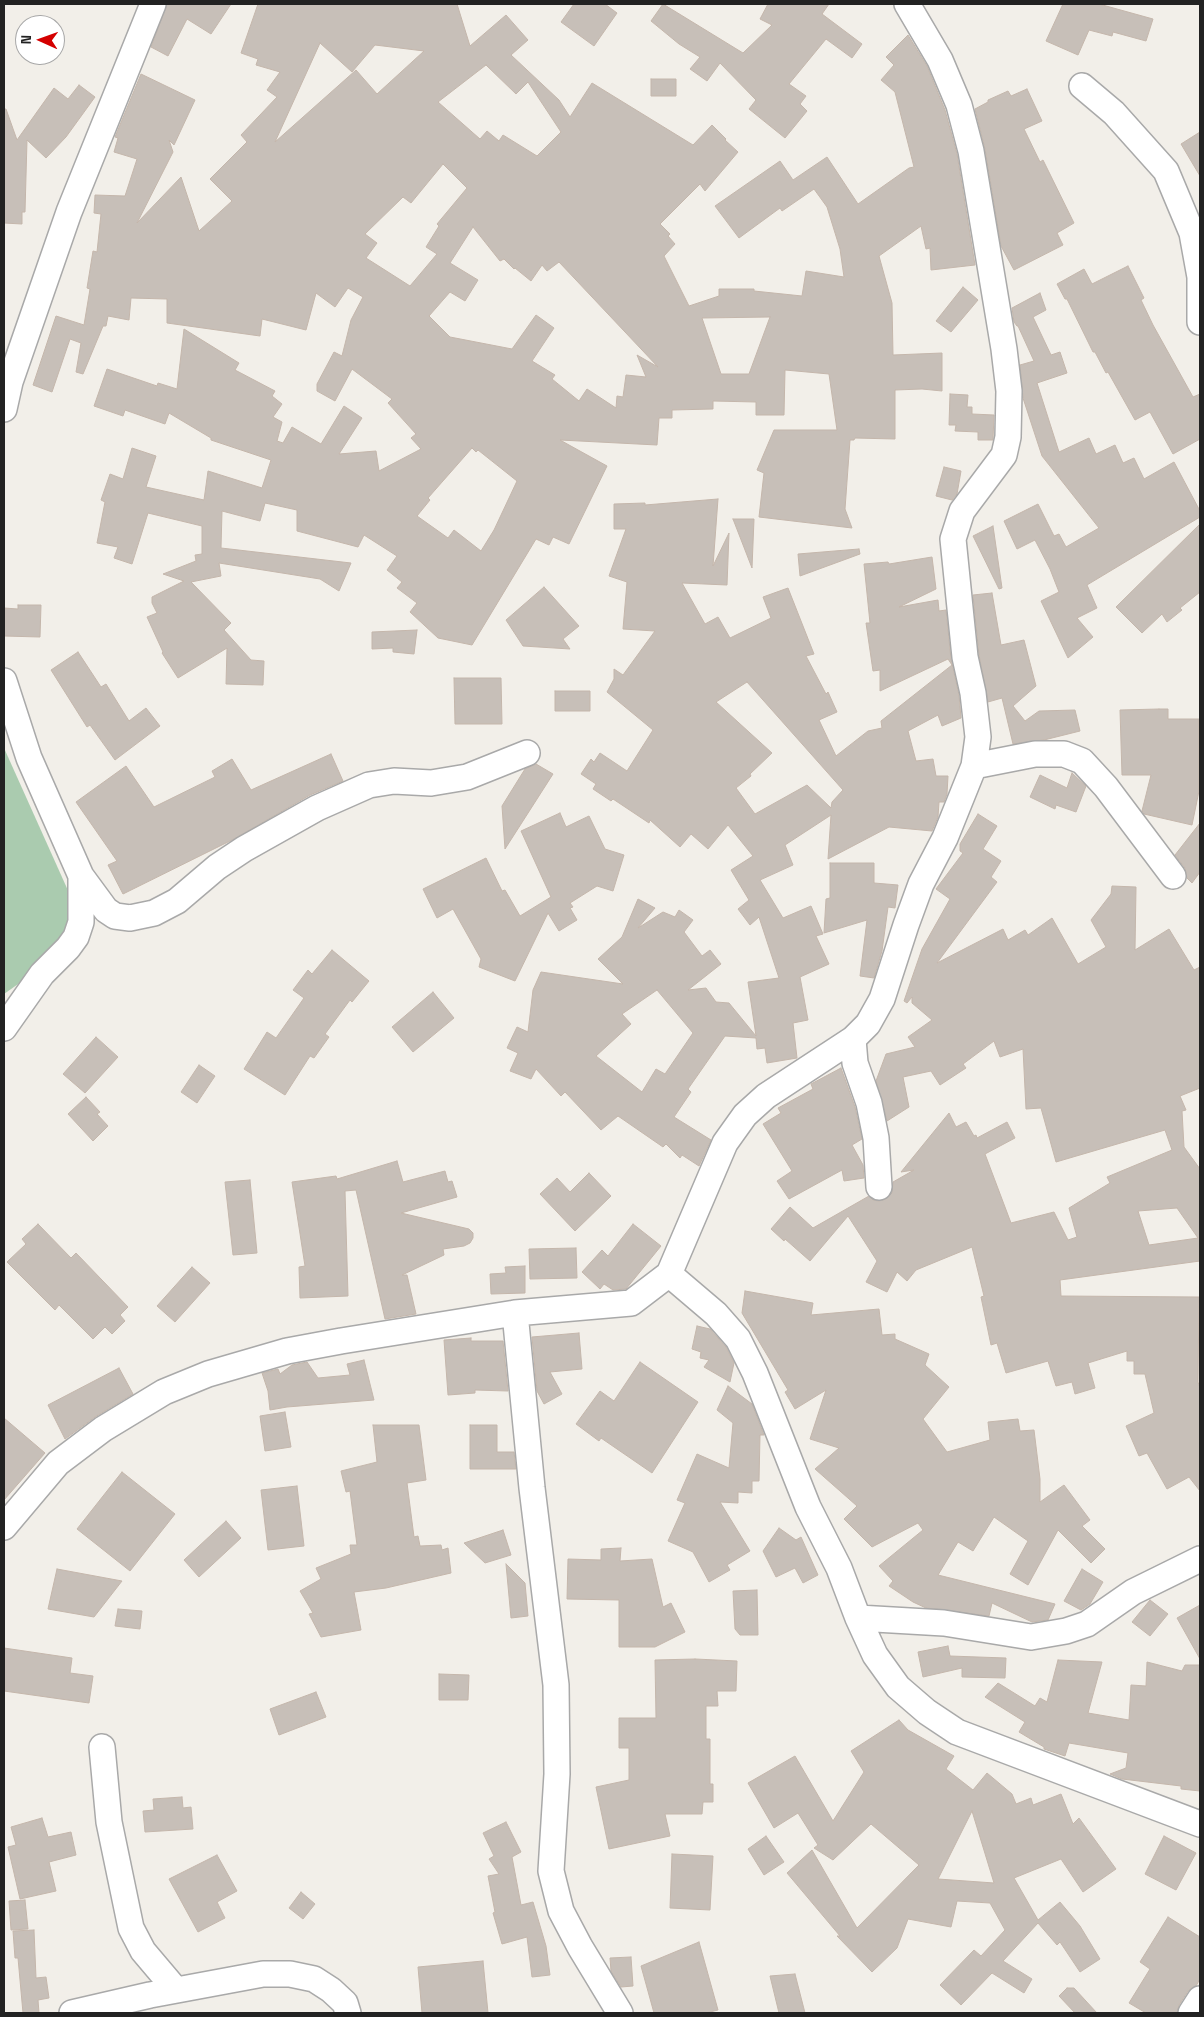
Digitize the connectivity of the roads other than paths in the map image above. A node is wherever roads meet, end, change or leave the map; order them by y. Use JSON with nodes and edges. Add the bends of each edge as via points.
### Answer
{"nodes":[{"id":1,"x":153,"y":4,"type":"edge"},
{"id":2,"x":907,"y":4,"type":"edge"},
{"id":3,"x":1082,"y":86,"type":"dead end"},
{"id":4,"x":1200,"y":322,"type":"edge"},
{"id":5,"x":4,"y":409,"type":"edge"},
{"id":6,"x":4,"y":681,"type":"edge"},
{"id":7,"x":527,"y":753,"type":"dead end"},
{"id":8,"x":974,"y":766,"type":"junction"},
{"id":9,"x":81,"y":876,"type":"junction"},
{"id":10,"x":1173,"y":876,"type":"dead end"},
{"id":11,"x":4,"y":1028,"type":"edge"},
{"id":12,"x":853,"y":1039,"type":"junction"},
{"id":13,"x":879,"y":1186,"type":"dead end"},
{"id":14,"x":668,"y":1274,"type":"junction"},
{"id":15,"x":515,"y":1313,"type":"junction"},
{"id":16,"x":4,"y":1527,"type":"edge"},
{"id":17,"x":1200,"y":1559,"type":"edge"},
{"id":18,"x":858,"y":1618,"type":"junction"},
{"id":19,"x":102,"y":1746,"type":"dead end"},
{"id":20,"x":1200,"y":1824,"type":"edge"},
{"id":21,"x":176,"y":1990,"type":"junction"},
{"id":22,"x":72,"y":2013,"type":"edge"},
{"id":23,"x":348,"y":2013,"type":"edge"},
{"id":24,"x":620,"y":2013,"type":"edge"}],
"edges":[{"from":1,"to":5,"type":"street","via":[[69,212],[16,364]]},
{"from":2,"to":8,"type":"street","via":[[940,60],[959,105],[980,202],[1009,391],[1008,437],[1004,455],[962,511],[953,539],[963,639],[978,737]]},
{"from":3,"to":4,"type":"street","via":[[1114,113],[1166,170],[1192,233],[1200,277]]},
{"from":6,"to":9,"type":"street","via":[[29,758]]},
{"from":7,"to":9,"type":"street","via":[[467,777],[431,782],[394,780],[369,786],[317,808],[217,867],[177,901],[154,913],[130,918],[115,916],[106,910]]},
{"from":8,"to":10,"type":"street","via":[[1035,754],[1064,754],[1082,761],[1106,787]]},
{"from":8,"to":12,"type":"street","via":[[945,838],[918,892],[882,999],[868,1024]]},
{"from":9,"to":11,"type":"street","via":[[81,922],[76,937],[42,974]]},
{"from":12,"to":13,"type":"street","via":[[855,1063],[869,1102],[876,1138]]},
{"from":12,"to":14,"type":"street","via":[[766,1096],[745,1115],[725,1143]]},
{"from":14,"to":15,"type":"street","via":[[631,1303]]},
{"from":14,"to":18,"type":"street","via":[[716,1314],[738,1339]]},
{"from":15,"to":16,"type":"street","via":[[287,1350],[208,1374],[164,1392],[103,1429],[58,1463]]},
{"from":15,"to":24,"type":"street","via":[[556,1685],[557,1774],[551,1871],[561,1911]]},
{"from":17,"to":18,"type":"street","via":[[1133,1592],[1086,1624],[1066,1631],[1031,1637],[944,1622]]},
{"from":18,"to":20,"type":"street","via":[[875,1655],[898,1687],[957,1732]]},
{"from":19,"to":21,"type":"street","via":[[109,1822],[131,1928],[143,1950]]},
{"from":21,"to":22,"type":"street"},
{"from":21,"to":23,"type":"street","via":[[264,1974],[290,1974],[314,1979],[345,2003]]}]}
